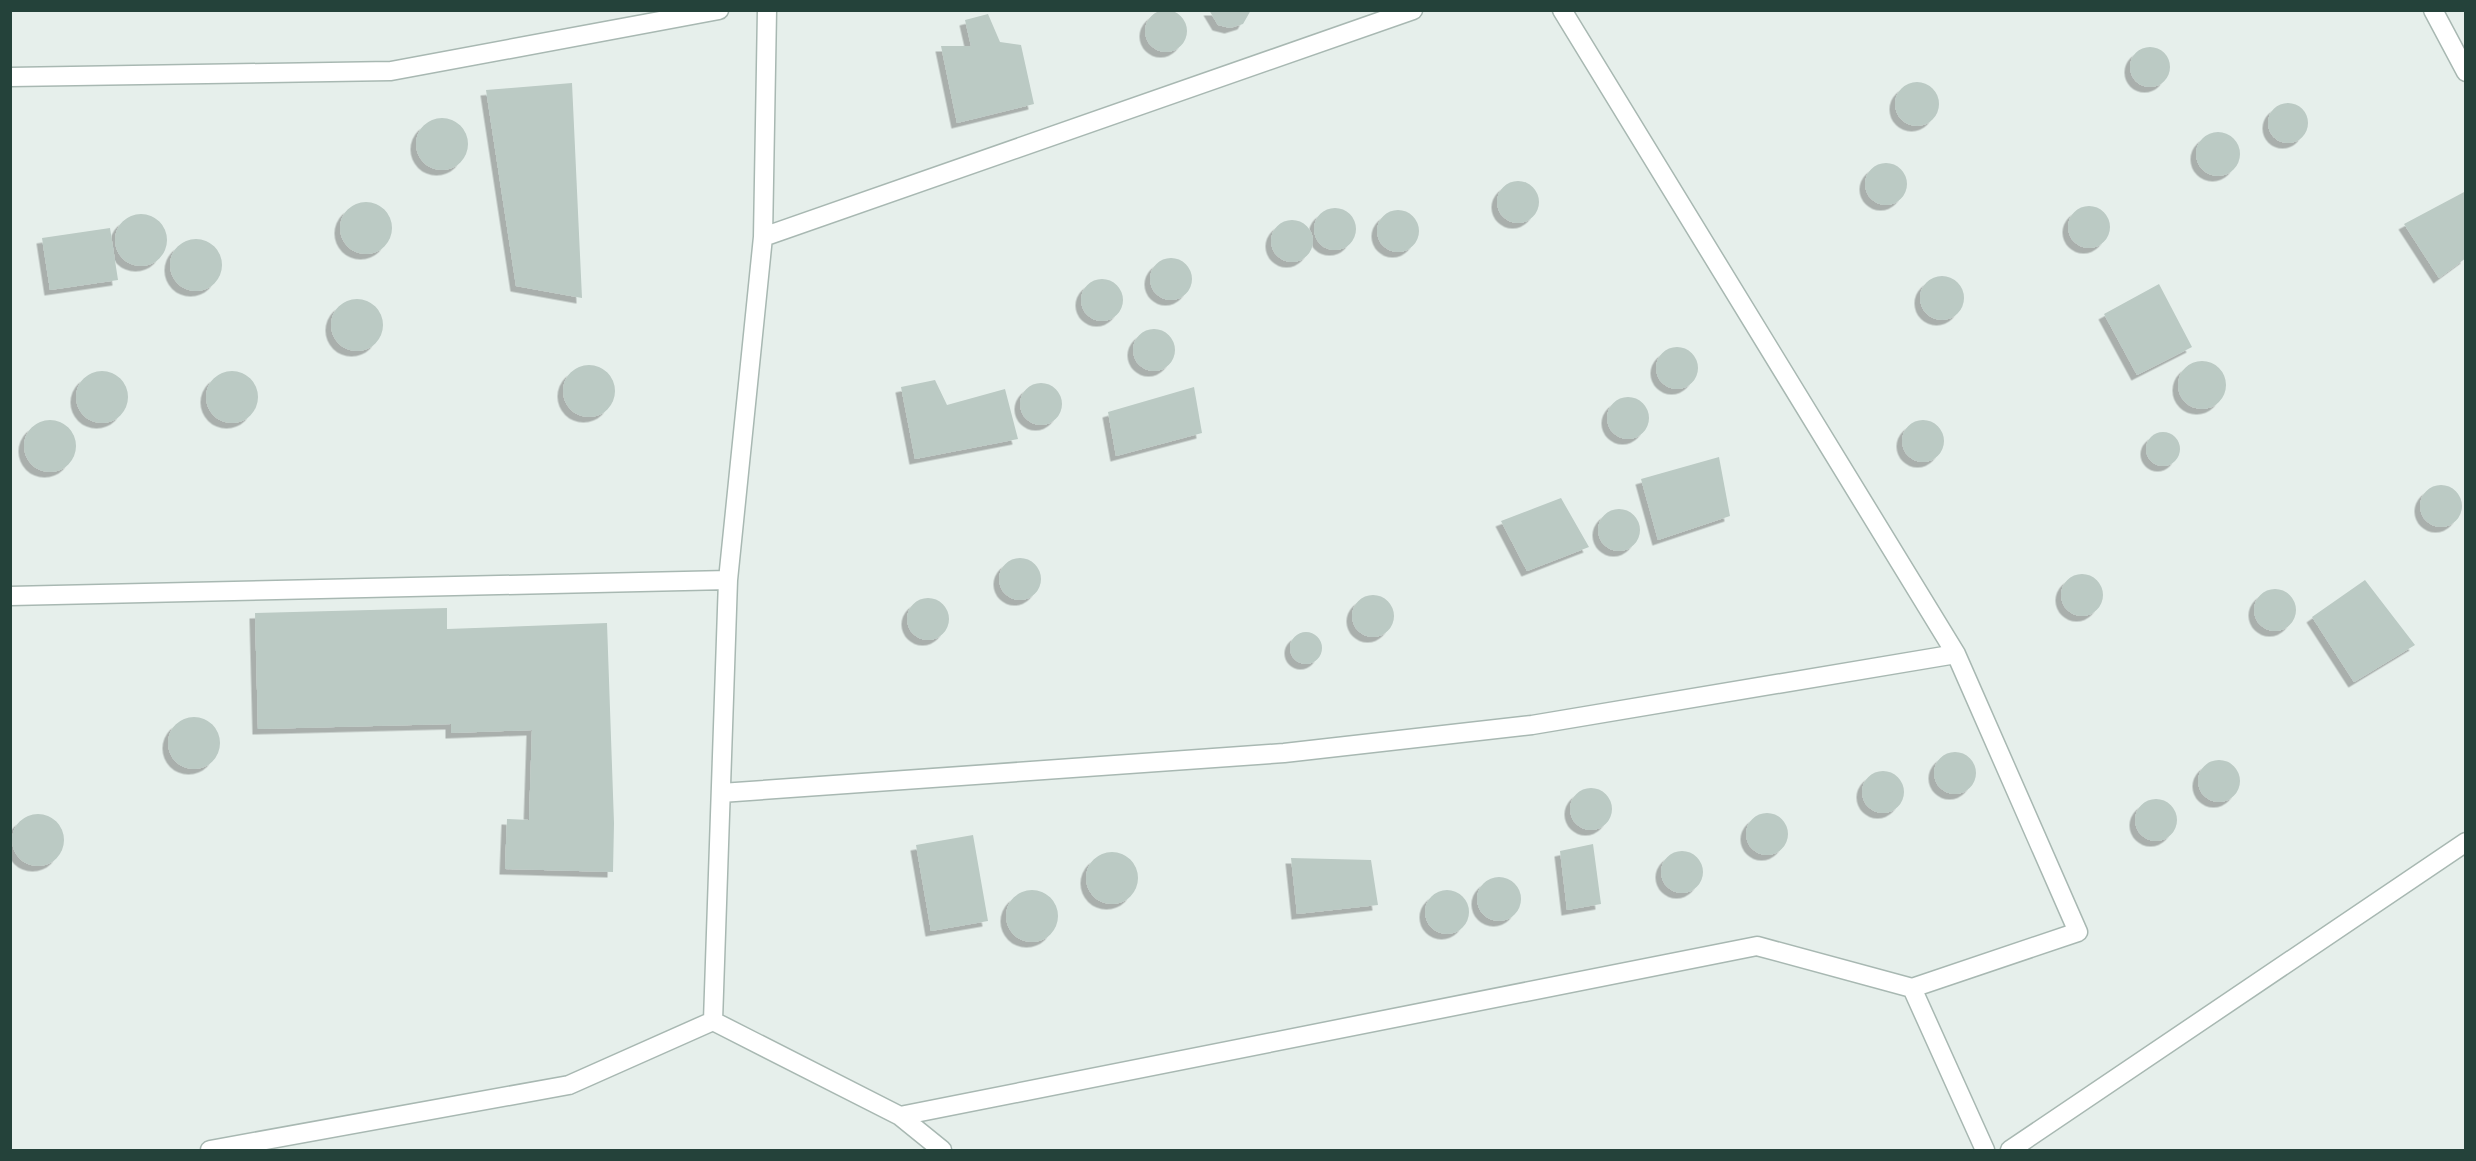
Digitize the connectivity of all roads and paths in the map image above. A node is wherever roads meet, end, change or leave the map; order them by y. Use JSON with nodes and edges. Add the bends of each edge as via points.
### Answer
{"nodes":[{"id":1,"x":719,"y":10,"type":"edge"},
{"id":2,"x":767,"y":10,"type":"edge"},
{"id":3,"x":1413,"y":10,"type":"edge"},
{"id":4,"x":1562,"y":10,"type":"edge"},
{"id":5,"x":2433,"y":10,"type":"edge"},
{"id":6,"x":2466,"y":72,"type":"edge"},
{"id":7,"x":10,"y":77,"type":"edge"},
{"id":8,"x":764,"y":237,"type":"junction"},
{"id":9,"x":728,"y":580,"type":"junction"},
{"id":10,"x":10,"y":596,"type":"edge"},
{"id":11,"x":1956,"y":654,"type":"junction"},
{"id":12,"x":721,"y":794,"type":"junction"},
{"id":13,"x":2466,"y":842,"type":"edge"},
{"id":14,"x":1912,"y":988,"type":"junction"},
{"id":15,"x":713,"y":1021,"type":"junction"},
{"id":16,"x":900,"y":1116,"type":"junction"},
{"id":17,"x":210,"y":1150,"type":"edge"},
{"id":18,"x":942,"y":1150,"type":"edge"},
{"id":19,"x":1985,"y":1150,"type":"edge"},
{"id":20,"x":2010,"y":1150,"type":"edge"}],
"edges":[{"from":1,"to":7,"type":"street","via":[[391,71]]},
{"from":2,"to":8,"type":"street"},
{"from":3,"to":8,"type":"street"},
{"from":4,"to":11,"type":"street"},
{"from":5,"to":6,"type":"street"},
{"from":8,"to":9,"type":"street"},
{"from":9,"to":10,"type":"street"},
{"from":9,"to":12,"type":"street"},
{"from":11,"to":12,"type":"street","via":[[1532,724],[1284,753]]},
{"from":11,"to":14,"type":"street","via":[[2079,932]]},
{"from":12,"to":15,"type":"street"},
{"from":13,"to":20,"type":"street"},
{"from":14,"to":16,"type":"street","via":[[1757,946]]},
{"from":14,"to":19,"type":"street"},
{"from":15,"to":16,"type":"street"},
{"from":15,"to":17,"type":"street","via":[[569,1085]]},
{"from":16,"to":18,"type":"street"}]}
